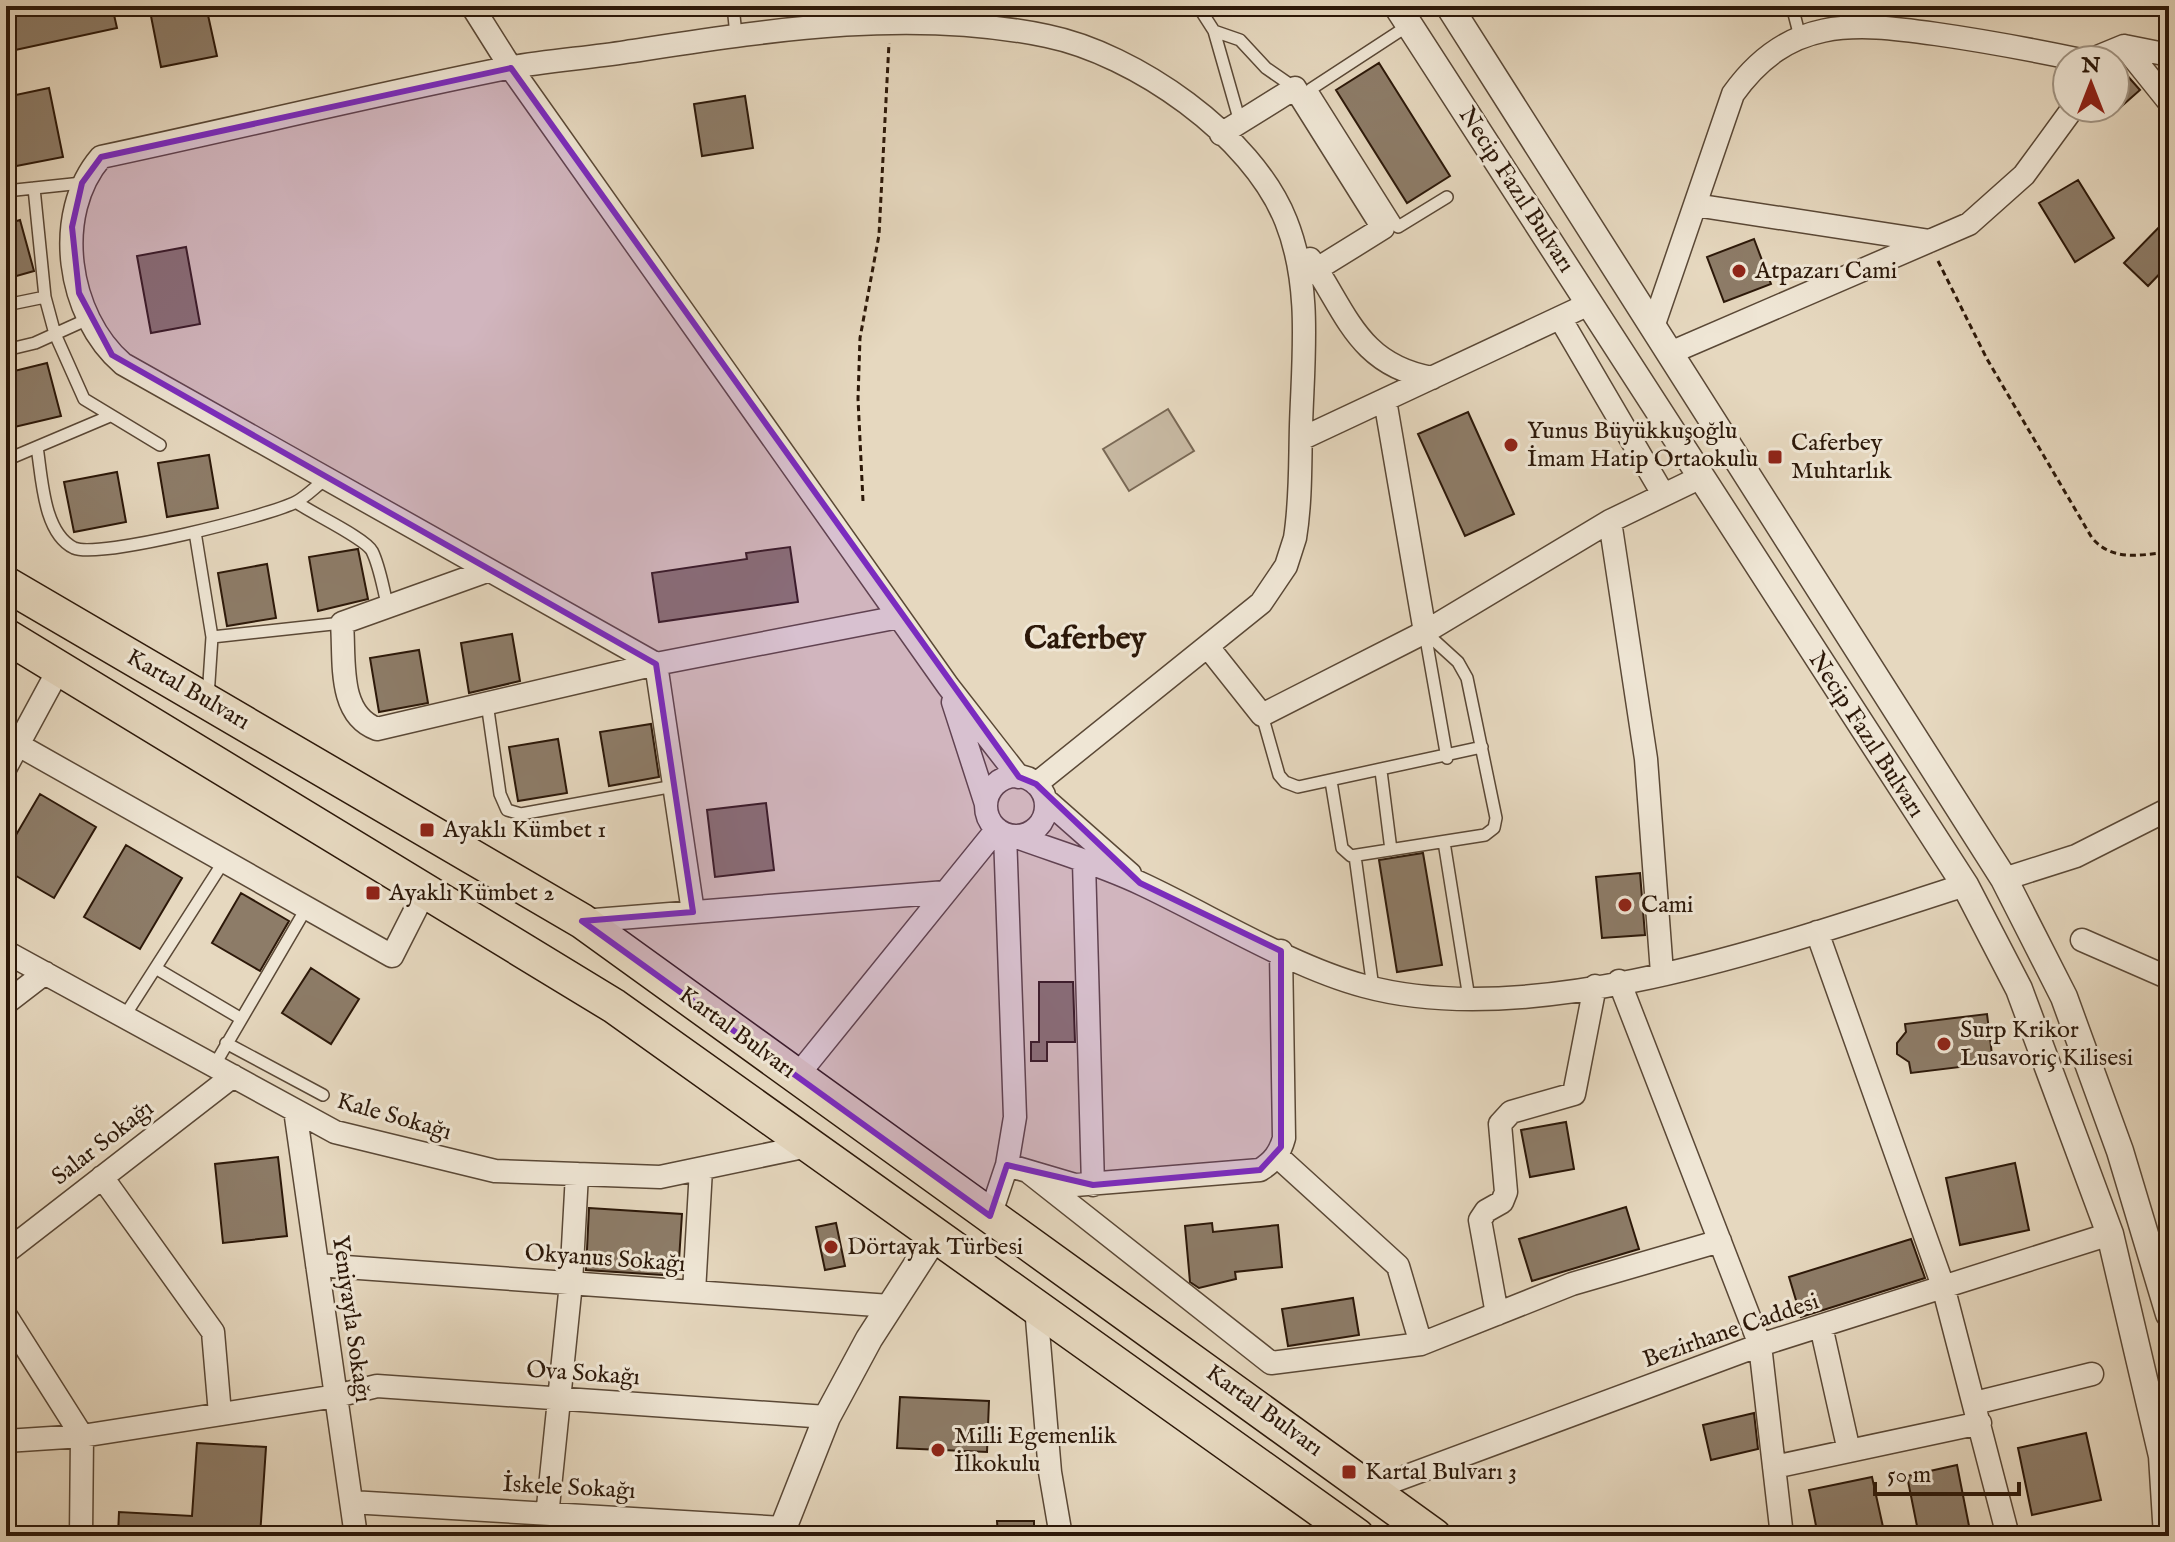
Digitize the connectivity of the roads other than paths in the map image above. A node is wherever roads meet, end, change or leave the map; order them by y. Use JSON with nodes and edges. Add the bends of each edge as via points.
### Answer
{"nodes":[{"id":1,"x":472,"y":6,"type":"edge"},
{"id":2,"x":733,"y":6,"type":"edge"},
{"id":3,"x":1198,"y":6,"type":"edge"},
{"id":4,"x":1449,"y":6,"type":"edge"},
{"id":5,"x":1792,"y":6,"type":"edge"},
{"id":6,"x":1403,"y":15,"type":"edge"},
{"id":7,"x":877,"y":18,"type":"edge"},
{"id":8,"x":1214,"y":31,"type":"junction"},
{"id":9,"x":736,"y":35,"type":"junction"},
{"id":10,"x":1800,"y":37,"type":"junction"},
{"id":11,"x":2131,"y":47,"type":"edge"},
{"id":12,"x":2051,"y":54,"type":"edge"},
{"id":13,"x":2131,"y":55,"type":"edge"},
{"id":14,"x":2169,"y":55,"type":"edge"},
{"id":15,"x":511,"y":68,"type":"junction"},
{"id":16,"x":1295,"y":88,"type":"junction"},
{"id":17,"x":2169,"y":102,"type":"edge"},
{"id":18,"x":2062,"y":124,"type":"edge"},
{"id":19,"x":1231,"y":128,"type":"junction"},
{"id":20,"x":82,"y":183,"type":"junction"},
{"id":21,"x":34,"y":188,"type":"junction"},
{"id":22,"x":6,"y":191,"type":"edge"},
{"id":23,"x":1447,"y":197,"type":"dead end"},
{"id":24,"x":1695,"y":205,"type":"junction"},
{"id":25,"x":1291,"y":234,"type":"junction"},
{"id":26,"x":1930,"y":241,"type":"junction"},
{"id":27,"x":1317,"y":269,"type":"junction"},
{"id":28,"x":45,"y":297,"type":"junction"},
{"id":29,"x":1589,"y":304,"type":"junction"},
{"id":30,"x":6,"y":305,"type":"edge"},
{"id":31,"x":1560,"y":318,"type":"junction"},
{"id":32,"x":88,"y":319,"type":"junction"},
{"id":33,"x":1653,"y":327,"type":"junction"},
{"id":34,"x":55,"y":334,"type":"junction"},
{"id":35,"x":6,"y":350,"type":"edge"},
{"id":36,"x":1670,"y":353,"type":"junction"},
{"id":37,"x":1432,"y":378,"type":"junction"},
{"id":38,"x":1385,"y":400,"type":"junction"},
{"id":39,"x":110,"y":416,"type":"junction"},
{"id":40,"x":1301,"y":439,"type":"junction"},
{"id":41,"x":160,"y":445,"type":"dead end"},
{"id":42,"x":37,"y":447,"type":"junction"},
{"id":43,"x":6,"y":460,"type":"edge"},
{"id":44,"x":1699,"y":478,"type":"junction"},
{"id":45,"x":326,"y":479,"type":"junction"},
{"id":46,"x":1663,"y":494,"type":"junction"},
{"id":47,"x":296,"y":502,"type":"junction"},
{"id":48,"x":1610,"y":521,"type":"junction"},
{"id":49,"x":195,"y":532,"type":"junction"},
{"id":50,"x":487,"y":571,"type":"junction"},
{"id":51,"x":6,"y":584,"type":"edge"},
{"id":52,"x":388,"y":607,"type":"junction"},
{"id":53,"x":899,"y":617,"type":"junction"},
{"id":54,"x":342,"y":623,"type":"junction"},
{"id":55,"x":1425,"y":632,"type":"junction"},
{"id":56,"x":6,"y":636,"type":"edge"},
{"id":57,"x":212,"y":637,"type":"junction"},
{"id":58,"x":1208,"y":647,"type":"junction"},
{"id":59,"x":656,"y":664,"type":"junction"},
{"id":60,"x":60,"y":667,"type":"junction"},
{"id":61,"x":948,"y":686,"type":"junction"},
{"id":62,"x":208,"y":702,"type":"junction"},
{"id":63,"x":487,"y":703,"type":"junction"},
{"id":64,"x":1262,"y":715,"type":"junction"},
{"id":65,"x":12,"y":741,"type":"edge"},
{"id":66,"x":1482,"y":747,"type":"junction"},
{"id":67,"x":1447,"y":758,"type":"junction"},
{"id":68,"x":6,"y":767,"type":"edge"},
{"id":69,"x":1381,"y":771,"type":"junction"},
{"id":70,"x":1331,"y":781,"type":"junction"},
{"id":71,"x":674,"y":786,"type":"junction"},
{"id":72,"x":1034,"y":787,"type":"junction"},
{"id":73,"x":986,"y":804,"type":"junction"},
{"id":74,"x":2169,"y":809,"type":"edge"},
{"id":75,"x":1005,"y":833,"type":"junction"},
{"id":76,"x":1444,"y":842,"type":"junction"},
{"id":77,"x":1391,"y":850,"type":"junction"},
{"id":78,"x":1355,"y":856,"type":"junction"},
{"id":79,"x":224,"y":861,"type":"junction"},
{"id":80,"x":1084,"y":862,"type":"junction"},
{"id":81,"x":2004,"y":879,"type":"junction"},
{"id":82,"x":1140,"y":883,"type":"junction"},
{"id":83,"x":1965,"y":885,"type":"junction"},
{"id":84,"x":946,"y":892,"type":"junction"},
{"id":85,"x":424,"y":893,"type":"junction"},
{"id":86,"x":307,"y":907,"type":"junction"},
{"id":87,"x":693,"y":912,"type":"junction"},
{"id":88,"x":582,"y":921,"type":"junction"},
{"id":89,"x":1817,"y":932,"type":"junction"},
{"id":90,"x":2082,"y":940,"type":"dead end"},
{"id":91,"x":1281,"y":951,"type":"junction"},
{"id":92,"x":6,"y":952,"type":"edge"},
{"id":93,"x":157,"y":969,"type":"junction"},
{"id":94,"x":45,"y":973,"type":"junction"},
{"id":95,"x":1662,"y":973,"type":"junction"},
{"id":96,"x":2169,"y":978,"type":"edge"},
{"id":97,"x":1619,"y":981,"type":"junction"},
{"id":98,"x":1595,"y":986,"type":"junction"},
{"id":99,"x":1373,"y":988,"type":"junction"},
{"id":100,"x":1469,"y":998,"type":"junction"},
{"id":101,"x":6,"y":1003,"type":"edge"},
{"id":102,"x":124,"y":1017,"type":"junction"},
{"id":103,"x":240,"y":1018,"type":"junction"},
{"id":104,"x":226,"y":1043,"type":"junction"},
{"id":105,"x":223,"y":1071,"type":"junction"},
{"id":106,"x":797,"y":1076,"type":"junction"},
{"id":107,"x":323,"y":1095,"type":"dead end"},
{"id":108,"x":295,"y":1110,"type":"junction"},
{"id":109,"x":808,"y":1146,"type":"junction"},
{"id":110,"x":1277,"y":1156,"type":"junction"},
{"id":111,"x":1007,"y":1165,"type":"junction"},
{"id":112,"x":701,"y":1169,"type":"junction"},
{"id":113,"x":1030,"y":1173,"type":"junction"},
{"id":114,"x":577,"y":1174,"type":"junction"},
{"id":115,"x":102,"y":1177,"type":"junction"},
{"id":116,"x":1093,"y":1185,"type":"junction"},
{"id":117,"x":990,"y":1216,"type":"junction"},
{"id":118,"x":2110,"y":1234,"type":"junction"},
{"id":119,"x":936,"y":1235,"type":"junction"},
{"id":120,"x":1720,"y":1241,"type":"junction"},
{"id":121,"x":6,"y":1252,"type":"edge"},
{"id":122,"x":317,"y":1265,"type":"junction"},
{"id":123,"x":571,"y":1283,"type":"junction"},
{"id":124,"x":1943,"y":1286,"type":"junction"},
{"id":125,"x":694,"y":1292,"type":"junction"},
{"id":126,"x":890,"y":1306,"type":"junction"},
{"id":127,"x":1036,"y":1307,"type":"junction"},
{"id":128,"x":1497,"y":1314,"type":"junction"},
{"id":129,"x":2169,"y":1314,"type":"edge"},
{"id":130,"x":6,"y":1316,"type":"edge"},
{"id":131,"x":1821,"y":1326,"type":"junction"},
{"id":132,"x":1421,"y":1344,"type":"junction"},
{"id":133,"x":1760,"y":1345,"type":"junction"},
{"id":134,"x":2092,"y":1374,"type":"dead end"},
{"id":135,"x":336,"y":1396,"type":"junction"},
{"id":136,"x":561,"y":1398,"type":"junction"},
{"id":137,"x":1977,"y":1413,"type":"junction"},
{"id":138,"x":220,"y":1414,"type":"junction"},
{"id":139,"x":827,"y":1417,"type":"junction"},
{"id":140,"x":82,"y":1436,"type":"junction"},
{"id":141,"x":6,"y":1441,"type":"edge"},
{"id":142,"x":1849,"y":1451,"type":"junction"},
{"id":143,"x":1774,"y":1467,"type":"junction"},
{"id":144,"x":1372,"y":1489,"type":"junction"},
{"id":145,"x":351,"y":1502,"type":"junction"},
{"id":146,"x":547,"y":1513,"type":"junction"},
{"id":147,"x":782,"y":1532,"type":"edge"},
{"id":148,"x":81,"y":1536,"type":"edge"},
{"id":149,"x":356,"y":1536,"type":"edge"},
{"id":150,"x":545,"y":1536,"type":"edge"},
{"id":151,"x":1061,"y":1536,"type":"edge"},
{"id":152,"x":1357,"y":1536,"type":"edge"},
{"id":153,"x":1434,"y":1536,"type":"edge"},
{"id":154,"x":1782,"y":1536,"type":"edge"},
{"id":155,"x":2008,"y":1536,"type":"edge"},
{"id":156,"x":2167,"y":1536,"type":"edge"}],
"edges":[{"from":1,"to":15,"type":"street"},
{"from":2,"to":9,"type":"lane"},
{"from":3,"to":8,"type":"lane"},
{"from":4,"to":33,"type":"street","name":"Necip Fazıl Bulvarı"},
{"from":5,"to":10,"type":"lane"},
{"from":6,"to":23,"type":"lane","via":[[1311,89],[1398,227]]},
{"from":6,"to":29,"type":"street","name":"Necip Fazıl Bulvarı"},
{"from":7,"to":9,"type":"street"},
{"from":7,"to":19,"type":"street","via":[[1072,42],[1124,63]]},
{"from":8,"to":16,"type":"lane","via":[[1240,40]]},
{"from":8,"to":19,"type":"lane"},
{"from":9,"to":15,"type":"street"},
{"from":10,"to":12,"type":"street","via":[[1869,25]]},
{"from":10,"to":24,"type":"street","via":[[1767,57],[1733,94]]},
{"from":11,"to":14,"type":"street"},
{"from":13,"to":17,"type":"street"},
{"from":15,"to":20,"type":"street","via":[[101,157]]},
{"from":15,"to":53,"type":"street"},
{"from":16,"to":19,"type":"street"},
{"from":16,"to":27,"type":"street","via":[[1383,228]]},
{"from":18,"to":26,"type":"street","via":[[2007,193],[1969,224]]},
{"from":19,"to":25,"type":"street"},
{"from":20,"to":21,"type":"lane"},
{"from":20,"to":32,"type":"street","via":[[72,227],[79,293]]},
{"from":21,"to":22,"type":"lane"},
{"from":21,"to":28,"type":"lane"},
{"from":24,"to":26,"type":"street"},
{"from":24,"to":33,"type":"street"},
{"from":25,"to":27,"type":"street"},
{"from":25,"to":40,"type":"street","via":[[1304,304]]},
{"from":26,"to":36,"type":"street"},
{"from":27,"to":37,"type":"street","via":[[1366,346],[1401,370]]},
{"from":28,"to":30,"type":"lane"},
{"from":28,"to":34,"type":"lane"},
{"from":29,"to":31,"type":"street"},
{"from":29,"to":44,"type":"street","name":"Necip Fazıl Bulvarı"},
{"from":31,"to":37,"type":"street"},
{"from":31,"to":46,"type":"street"},
{"from":32,"to":34,"type":"lane"},
{"from":32,"to":45,"type":"street","via":[[106,349],[123,364]]},
{"from":33,"to":36,"type":"street","name":"Necip Fazıl Bulvarı"},
{"from":34,"to":35,"type":"lane"},
{"from":34,"to":39,"type":"lane","via":[[84,399]]},
{"from":36,"to":81,"type":"street","name":"Necip Fazıl Bulvarı"},
{"from":37,"to":38,"type":"street"},
{"from":38,"to":40,"type":"street"},
{"from":38,"to":55,"type":"street"},
{"from":39,"to":41,"type":"lane"},
{"from":39,"to":42,"type":"lane"},
{"from":40,"to":58,"type":"street","via":[[1298,523],[1286,566],[1261,603]]},
{"from":42,"to":43,"type":"lane"},
{"from":42,"to":49,"type":"lane","via":[[57,534],[76,549],[109,549]]},
{"from":44,"to":46,"type":"street"},
{"from":44,"to":83,"type":"street","name":"Necip Fazıl Bulvarı"},
{"from":45,"to":47,"type":"lane"},
{"from":45,"to":50,"type":"street"},
{"from":46,"to":48,"type":"street"},
{"from":47,"to":49,"type":"lane"},
{"from":47,"to":52,"type":"lane","via":[[358,536],[371,549]]},
{"from":48,"to":55,"type":"street"},
{"from":48,"to":95,"type":"street","via":[[1646,759]]},
{"from":49,"to":57,"type":"lane"},
{"from":50,"to":52,"type":"street"},
{"from":50,"to":59,"type":"street"},
{"from":51,"to":62,"type":"main road","name":"Kartal Bulvarı"},
{"from":52,"to":54,"type":"street"},
{"from":53,"to":59,"type":"street"},
{"from":53,"to":61,"type":"street"},
{"from":54,"to":57,"type":"lane"},
{"from":54,"to":63,"type":"street","via":[[349,705],[368,726],[377,729]]},
{"from":55,"to":64,"type":"street"},
{"from":55,"to":66,"type":"lane","via":[[1458,662],[1467,678]]},
{"from":55,"to":67,"type":"lane"},
{"from":56,"to":60,"type":"main road","name":"Kartal Bulvarı"},
{"from":57,"to":62,"type":"lane"},
{"from":58,"to":64,"type":"street"},
{"from":58,"to":72,"type":"street"},
{"from":59,"to":63,"type":"street"},
{"from":59,"to":71,"type":"street"},
{"from":60,"to":65,"type":"street"},
{"from":60,"to":85,"type":"main road","name":"Kartal Bulvarı"},
{"from":61,"to":72,"type":"street"},
{"from":61,"to":73,"type":"street"},
{"from":62,"to":88,"type":"main road","name":"Kartal Bulvarı"},
{"from":63,"to":71,"type":"lane","via":[[507,810],[521,814]]},
{"from":64,"to":70,"type":"lane","via":[[1285,782],[1298,787]]},
{"from":65,"to":68,"type":"street"},
{"from":65,"to":79,"type":"street"},
{"from":66,"to":67,"type":"lane"},
{"from":66,"to":76,"type":"lane","via":[[1496,824],[1485,835]]},
{"from":67,"to":69,"type":"lane"},
{"from":69,"to":70,"type":"lane"},
{"from":69,"to":77,"type":"lane"},
{"from":70,"to":78,"type":"lane","via":[[1342,848]]},
{"from":71,"to":87,"type":"street"},
{"from":72,"to":73,"type":"street","via":[[1001,781]]},
{"from":72,"to":75,"type":"street","via":[[1046,809],[1039,826],[1023,836]]},
{"from":72,"to":82,"type":"street"},
{"from":73,"to":75,"type":"street"},
{"from":74,"to":81,"type":"street","via":[[2076,856]]},
{"from":75,"to":80,"type":"street"},
{"from":75,"to":84,"type":"street"},
{"from":75,"to":111,"type":"street","via":[[1015,1096]]},
{"from":76,"to":77,"type":"lane"},
{"from":76,"to":100,"type":"lane"},
{"from":77,"to":78,"type":"lane"},
{"from":78,"to":99,"type":"lane"},
{"from":79,"to":86,"type":"street"},
{"from":79,"to":93,"type":"lane"},
{"from":80,"to":82,"type":"street"},
{"from":80,"to":116,"type":"street"},
{"from":81,"to":129,"type":"street","name":"Necip Fazıl Bulvarı","via":[[2064,997],[2120,1151]]},
{"from":82,"to":91,"type":"street"},
{"from":83,"to":89,"type":"street"},
{"from":83,"to":118,"type":"street","name":"Necip Fazıl Bulvarı","via":[[2019,989]]},
{"from":84,"to":87,"type":"street"},
{"from":84,"to":106,"type":"street"},
{"from":85,"to":86,"type":"street","via":[[392,956]]},
{"from":85,"to":109,"type":"main road","name":"Kartal Bulvarı","via":[[614,1006]]},
{"from":86,"to":103,"type":"lane"},
{"from":87,"to":88,"type":"street"},
{"from":88,"to":106,"type":"main road","name":"Kartal Bulvarı"},
{"from":89,"to":95,"type":"street"},
{"from":89,"to":124,"type":"street"},
{"from":90,"to":96,"type":"street"},
{"from":91,"to":99,"type":"street","via":[[1334,977]]},
{"from":91,"to":110,"type":"street","via":[[1284,1129]]},
{"from":92,"to":94,"type":"street","name":"Kale Sokağı"},
{"from":93,"to":102,"type":"lane"},
{"from":93,"to":103,"type":"lane"},
{"from":94,"to":101,"type":"street"},
{"from":94,"to":102,"type":"street","name":"Kale Sokağı"},
{"from":95,"to":97,"type":"street"},
{"from":97,"to":98,"type":"street"},
{"from":97,"to":120,"type":"street"},
{"from":98,"to":100,"type":"street"},
{"from":98,"to":128,"type":"street","via":[[1574,1094],[1511,1112],[1500,1124],[1506,1192],[1498,1207],[1480,1220]]},
{"from":99,"to":100,"type":"street"},
{"from":102,"to":105,"type":"street","name":"Kale Sokağı"},
{"from":103,"to":104,"type":"lane"},
{"from":104,"to":105,"type":"lane"},
{"from":104,"to":107,"type":"lane"},
{"from":105,"to":108,"type":"street","name":"Kale Sokağı"},
{"from":105,"to":115,"type":"street","name":"Salar Sokağı"},
{"from":106,"to":117,"type":"main road","name":"Kartal Bulvarı"},
{"from":108,"to":114,"type":"street","name":"Kale Sokağı","via":[[335,1132],[495,1171]]},
{"from":108,"to":122,"type":"street","name":"Yeniyayla Sokağı"},
{"from":109,"to":112,"type":"street","name":"Kale Sokağı"},
{"from":109,"to":119,"type":"main road","name":"Kartal Bulvarı"},
{"from":110,"to":116,"type":"street","via":[[1260,1170]]},
{"from":110,"to":132,"type":"street","via":[[1398,1266]]},
{"from":111,"to":113,"type":"street"},
{"from":111,"to":117,"type":"street"},
{"from":112,"to":114,"type":"street","name":"Kale Sokağı","via":[[660,1177]]},
{"from":112,"to":125,"type":"street"},
{"from":113,"to":116,"type":"street"},
{"from":113,"to":132,"type":"street","via":[[1271,1363]]},
{"from":114,"to":123,"type":"street"},
{"from":115,"to":121,"type":"street","name":"Salar Sokağı"},
{"from":115,"to":138,"type":"street","via":[[213,1332]]},
{"from":117,"to":144,"type":"main road","name":"Kartal Bulvarı"},
{"from":118,"to":124,"type":"street","name":"Bezirhane Caddesi"},
{"from":118,"to":156,"type":"street","name":"Necip Fazıl Bulvarı","via":[[2162,1456]]},
{"from":119,"to":126,"type":"street"},
{"from":119,"to":127,"type":"main road","name":"Kartal Bulvarı"},
{"from":120,"to":128,"type":"street","via":[[1572,1284]]},
{"from":120,"to":133,"type":"street"},
{"from":122,"to":123,"type":"street","name":"Okyanus Sokağı"},
{"from":122,"to":135,"type":"street","name":"Yeniyayla Sokağı"},
{"from":123,"to":125,"type":"street","name":"Okyanus Sokağı"},
{"from":123,"to":136,"type":"street"},
{"from":124,"to":131,"type":"street","name":"Bezirhane Caddesi"},
{"from":124,"to":137,"type":"street"},
{"from":125,"to":126,"type":"street","name":"Okyanus Sokağı"},
{"from":126,"to":139,"type":"street"},
{"from":127,"to":151,"type":"street"},
{"from":127,"to":152,"type":"main road","name":"Kartal Bulvarı"},
{"from":128,"to":132,"type":"street"},
{"from":130,"to":140,"type":"street"},
{"from":131,"to":133,"type":"street","name":"Bezirhane Caddesi"},
{"from":131,"to":142,"type":"street"},
{"from":133,"to":143,"type":"street"},
{"from":133,"to":144,"type":"street","name":"Bezirhane Caddesi"},
{"from":134,"to":137,"type":"street"},
{"from":135,"to":136,"type":"street","name":"Ova Sokağı","via":[[377,1386]]},
{"from":135,"to":138,"type":"street","name":"Ova Sokağı"},
{"from":135,"to":145,"type":"street","name":"Yeniyayla Sokağı"},
{"from":136,"to":139,"type":"street","name":"Ova Sokağı"},
{"from":136,"to":146,"type":"street"},
{"from":137,"to":142,"type":"street"},
{"from":137,"to":155,"type":"street"},
{"from":138,"to":140,"type":"street","name":"Ova Sokağı"},
{"from":139,"to":147,"type":"street"},
{"from":140,"to":141,"type":"street","name":"Ova Sokağı"},
{"from":140,"to":148,"type":"street"},
{"from":142,"to":143,"type":"street"},
{"from":143,"to":154,"type":"street"},
{"from":144,"to":153,"type":"main road","name":"Kartal Bulvarı"},
{"from":145,"to":146,"type":"street","name":"İskele Sokağı"},
{"from":145,"to":149,"type":"street","name":"Yeniyayla Sokağı"},
{"from":146,"to":147,"type":"street","name":"İskele Sokağı"},
{"from":146,"to":150,"type":"street"}]}
